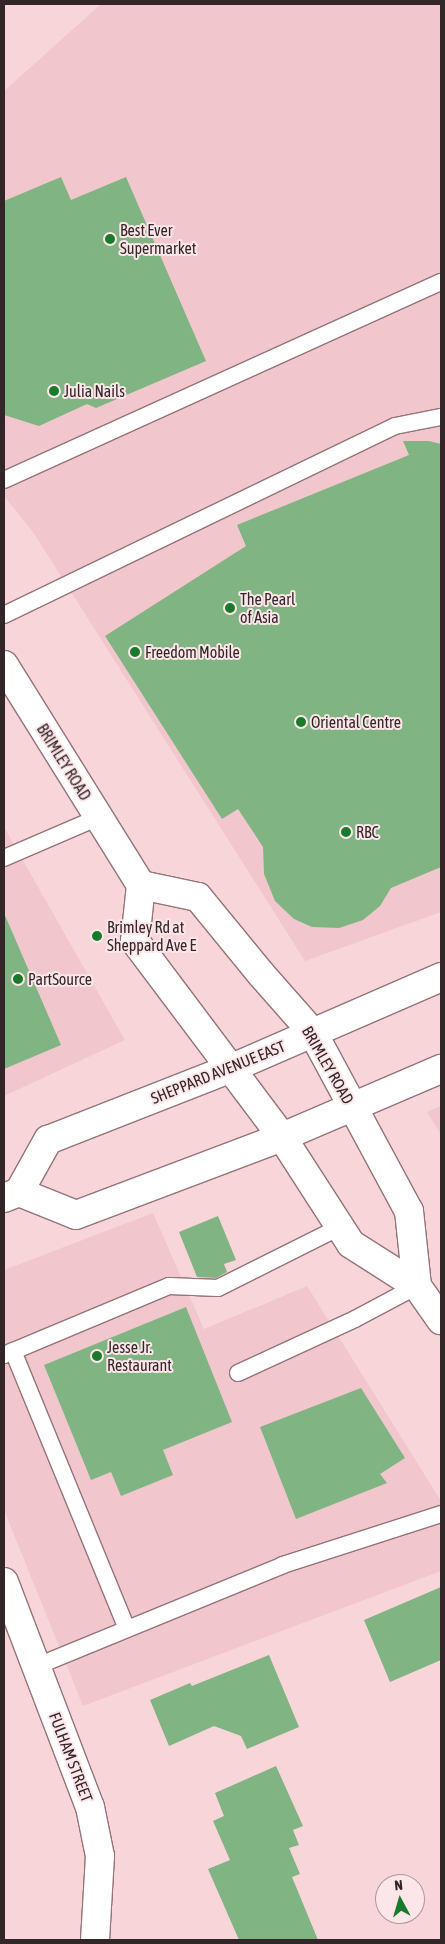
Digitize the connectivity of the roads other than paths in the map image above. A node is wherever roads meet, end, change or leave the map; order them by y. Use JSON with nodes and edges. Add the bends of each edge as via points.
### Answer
{"nodes":[{"id":1,"x":441,"y":282,"type":"edge"},
{"id":2,"x":441,"y":417,"type":"edge"},
{"id":3,"x":4,"y":480,"type":"edge"},
{"id":4,"x":4,"y":616,"type":"edge"},
{"id":5,"x":4,"y":665,"type":"edge"},
{"id":6,"x":99,"y":817,"type":"junction"},
{"id":7,"x":4,"y":858,"type":"edge"},
{"id":8,"x":141,"y":885,"type":"junction"},
{"id":9,"x":441,"y":977,"type":"edge"},
{"id":10,"x":313,"y":1033,"type":"junction"},
{"id":11,"x":232,"y":1068,"type":"junction"},
{"id":12,"x":441,"y":1069,"type":"edge"},
{"id":13,"x":353,"y":1108,"type":"junction"},
{"id":14,"x":282,"y":1137,"type":"junction"},
{"id":15,"x":11,"y":1195,"type":"edge"},
{"id":16,"x":340,"y":1227,"type":"junction"},
{"id":17,"x":417,"y":1286,"type":"junction"},
{"id":18,"x":441,"y":1320,"type":"edge"},
{"id":19,"x":8,"y":1353,"type":"edge"},
{"id":20,"x":238,"y":1373,"type":"dead end"},
{"id":21,"x":441,"y":1514,"type":"edge"},
{"id":22,"x":4,"y":1582,"type":"edge"},
{"id":23,"x":127,"y":1629,"type":"junction"},
{"id":24,"x":36,"y":1666,"type":"junction"},
{"id":25,"x":95,"y":1940,"type":"edge"}],
"edges":[{"from":1,"to":3,"type":"lane"},
{"from":2,"to":4,"type":"lane","via":[[395,426]]},
{"from":5,"to":6,"type":"main road","name":"BRIMLEY ROAD"},
{"from":6,"to":7,"type":"lane"},
{"from":6,"to":8,"type":"main road","name":"BRIMLEY ROAD"},
{"from":8,"to":10,"type":"main road","name":"BRIMLEY ROAD","via":[[198,896]]},
{"from":8,"to":11,"type":"main road","name":"BRIMLEY ROAD","via":[[135,941]]},
{"from":9,"to":10,"type":"main road","name":"SHEPPARD AVENUE EAST"},
{"from":10,"to":11,"type":"main road","name":"SHEPPARD AVENUE EAST"},
{"from":10,"to":13,"type":"main road","name":"BRIMLEY ROAD"},
{"from":11,"to":14,"type":"main road","name":"BRIMLEY ROAD"},
{"from":11,"to":15,"type":"main road","name":"SHEPPARD AVENUE EAST","via":[[48,1140]]},
{"from":12,"to":13,"type":"main road","name":"SHEPPARD AVENUE EAST"},
{"from":13,"to":14,"type":"main road","name":"SHEPPARD AVENUE EAST"},
{"from":13,"to":17,"type":"main road","name":"BRIMLEY ROAD","via":[[409,1211]]},
{"from":14,"to":15,"type":"main road","name":"SHEPPARD AVENUE EAST","via":[[76,1215]]},
{"from":14,"to":16,"type":"main road","name":"BRIMLEY ROAD"},
{"from":16,"to":17,"type":"main road","name":"BRIMLEY ROAD","via":[[351,1244]]},
{"from":16,"to":19,"type":"lane","via":[[218,1288],[169,1286]]},
{"from":17,"to":18,"type":"main road","name":"BRIMLEY ROAD"},
{"from":17,"to":20,"type":"lane","via":[[355,1319]]},
{"from":19,"to":23,"type":"lane"},
{"from":21,"to":23,"type":"lane","via":[[283,1565]]},
{"from":22,"to":24,"type":"main road","name":"FULHAM STREET"},
{"from":23,"to":24,"type":"lane"},
{"from":24,"to":25,"type":"main road","name":"FULHAM STREET","via":[[90,1807],[100,1856]]}]}
